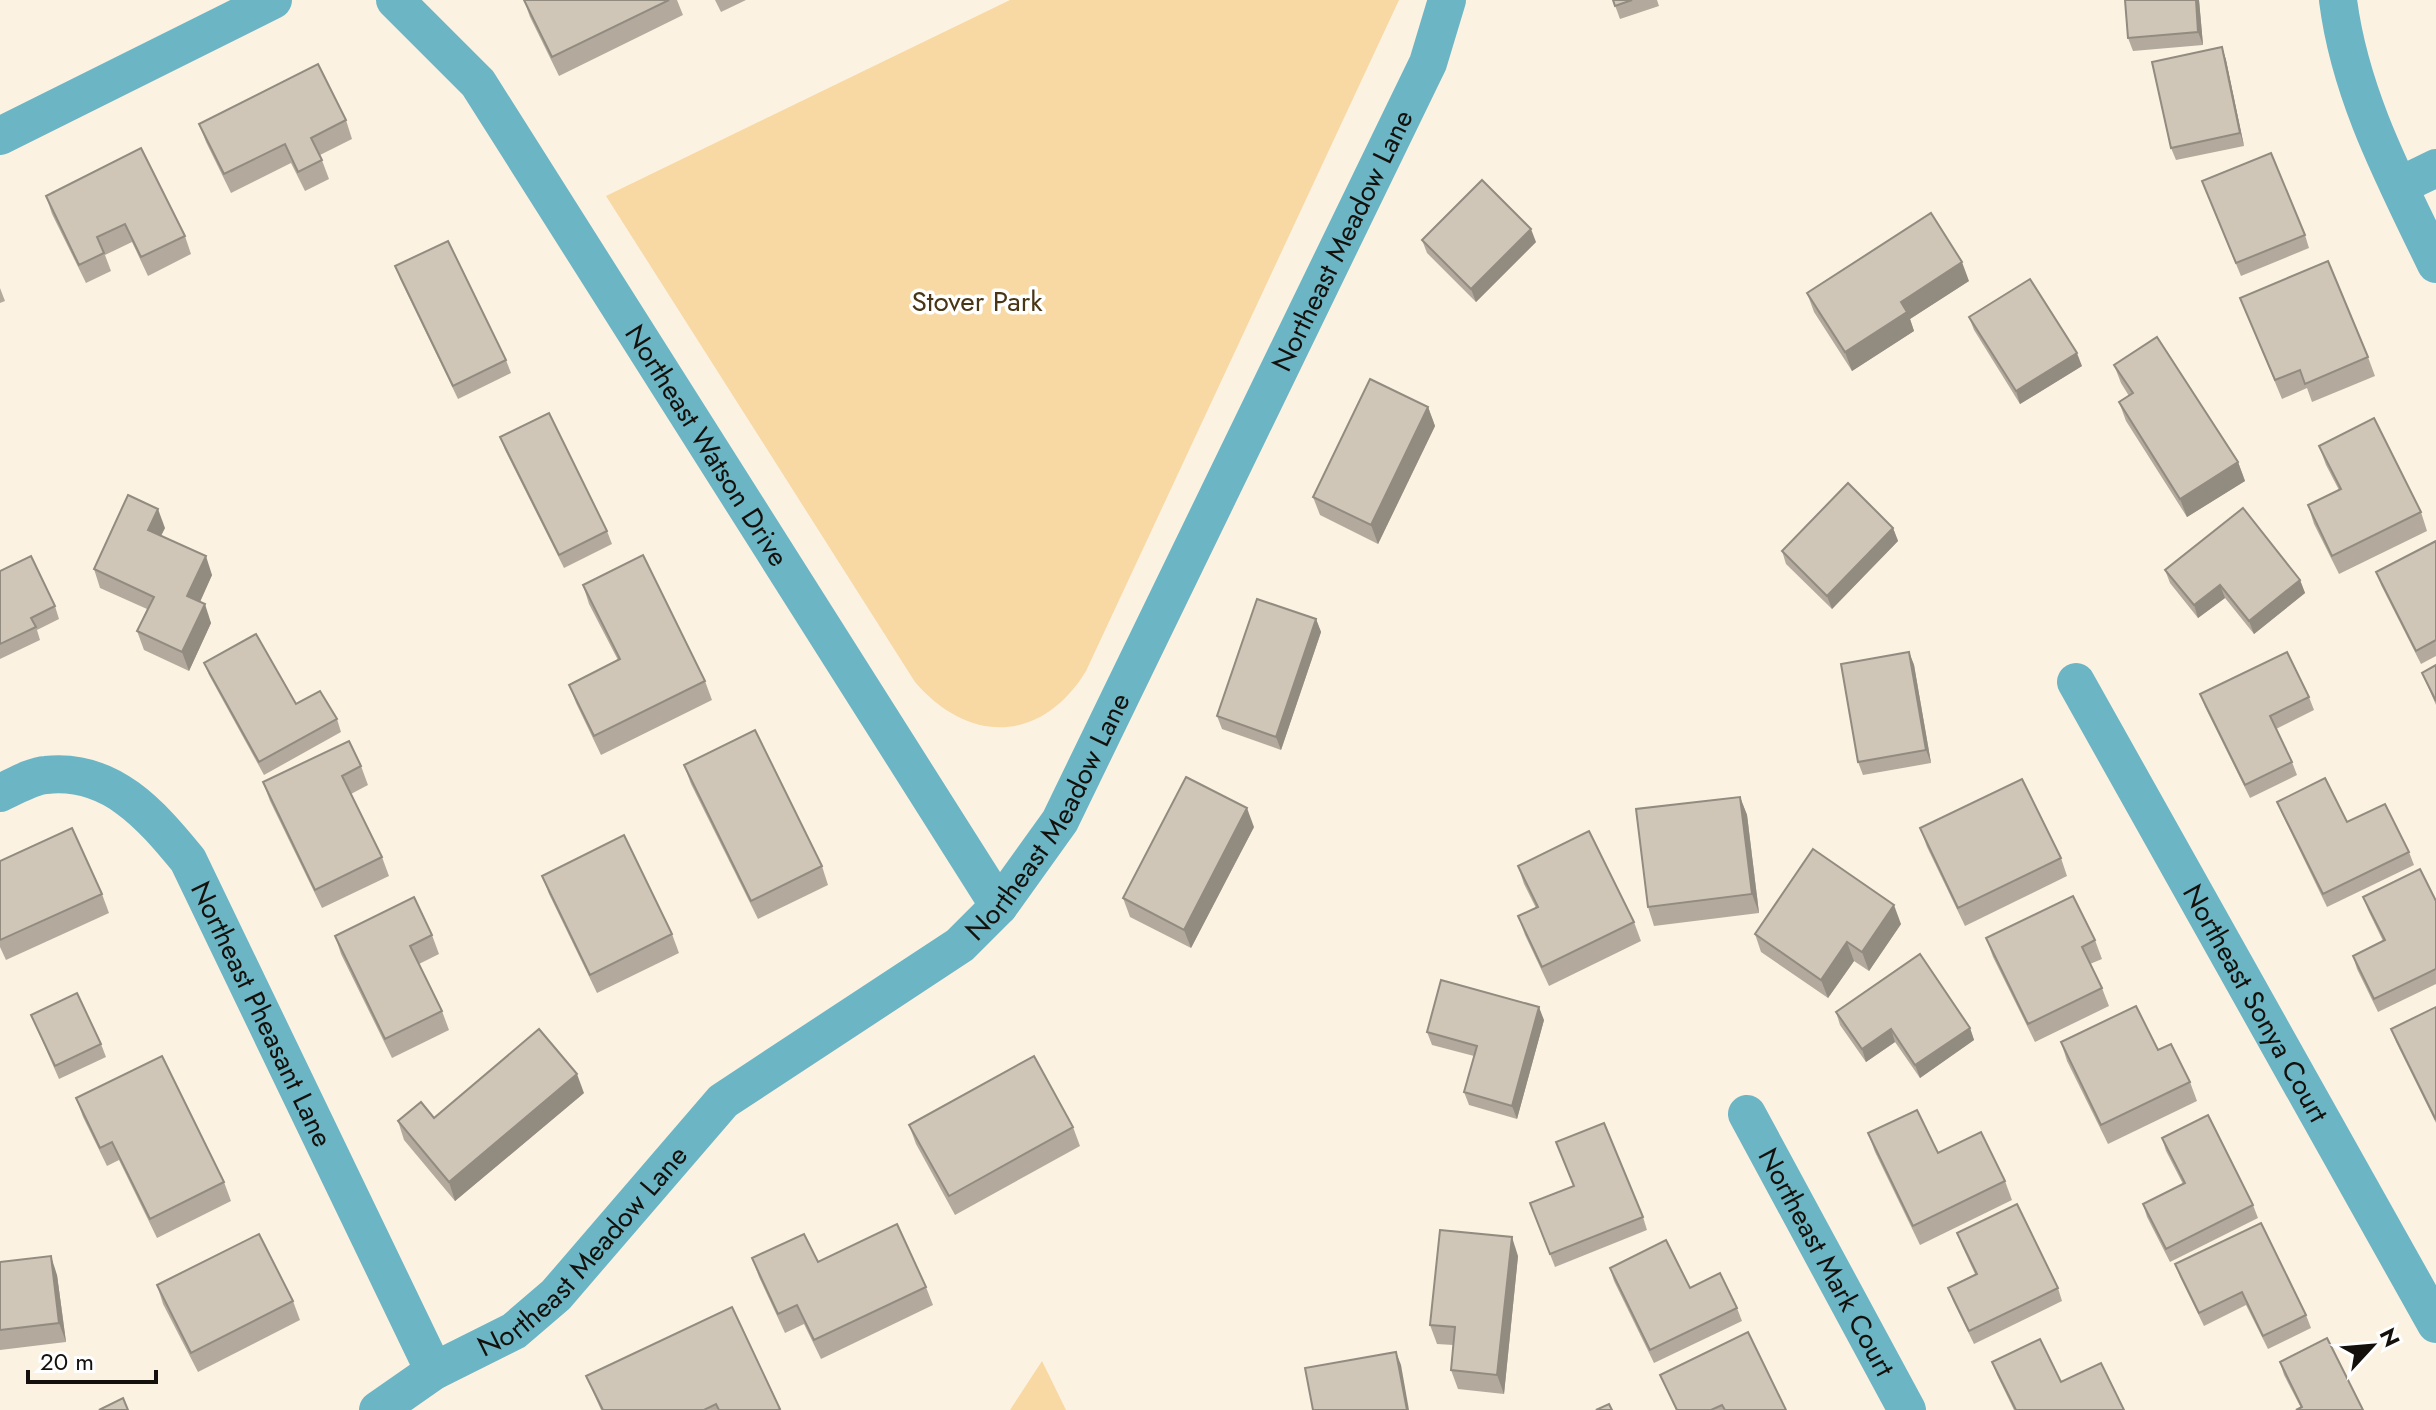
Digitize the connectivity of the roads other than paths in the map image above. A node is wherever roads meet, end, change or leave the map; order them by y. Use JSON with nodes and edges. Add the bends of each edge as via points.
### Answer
{"nodes":[{"id":1,"x":273,"y":0,"type":"edge"},
{"id":2,"x":395,"y":0,"type":"edge"},
{"id":3,"x":1447,"y":0,"type":"edge"},
{"id":4,"x":2338,"y":0,"type":"edge"},
{"id":5,"x":0,"y":136,"type":"edge"},
{"id":6,"x":2436,"y":168,"type":"edge"},
{"id":7,"x":2399,"y":186,"type":"junction"},
{"id":8,"x":2436,"y":264,"type":"edge"},
{"id":9,"x":2076,"y":682,"type":"dead end"},
{"id":10,"x":0,"y":793,"type":"edge"},
{"id":11,"x":999,"y":906,"type":"junction"},
{"id":12,"x":1747,"y":1114,"type":"dead end"},
{"id":13,"x":2436,"y":1324,"type":"edge"},
{"id":14,"x":434,"y":1371,"type":"junction"},
{"id":15,"x":378,"y":1410,"type":"edge"},
{"id":16,"x":1907,"y":1410,"type":"edge"}],
"edges":[{"from":1,"to":5,"type":"street"},
{"from":2,"to":11,"type":"street","name":"Northeast Watson Drive","via":[[478,83]]},
{"from":3,"to":11,"type":"street","name":"Northeast Meadow Lane","via":[[1428,63],[1060,821]]},
{"from":4,"to":7,"type":"street","via":[[2342,34],[2366,115]]},
{"from":6,"to":7,"type":"street"},
{"from":7,"to":8,"type":"street"},
{"from":9,"to":13,"type":"street","name":"Northeast Sonya Court"},
{"from":10,"to":14,"type":"street","name":"Northeast Pheasant Lane","via":[[44,775],[85,776],[118,790],[155,820],[188,860]]},
{"from":11,"to":14,"type":"street","name":"Northeast Meadow Lane","via":[[960,945],[723,1101],[556,1295],[514,1331]]},
{"from":12,"to":16,"type":"street","name":"Northeast Mark Court"},
{"from":14,"to":15,"type":"street","name":"Northeast Meadow Lane"}]}
